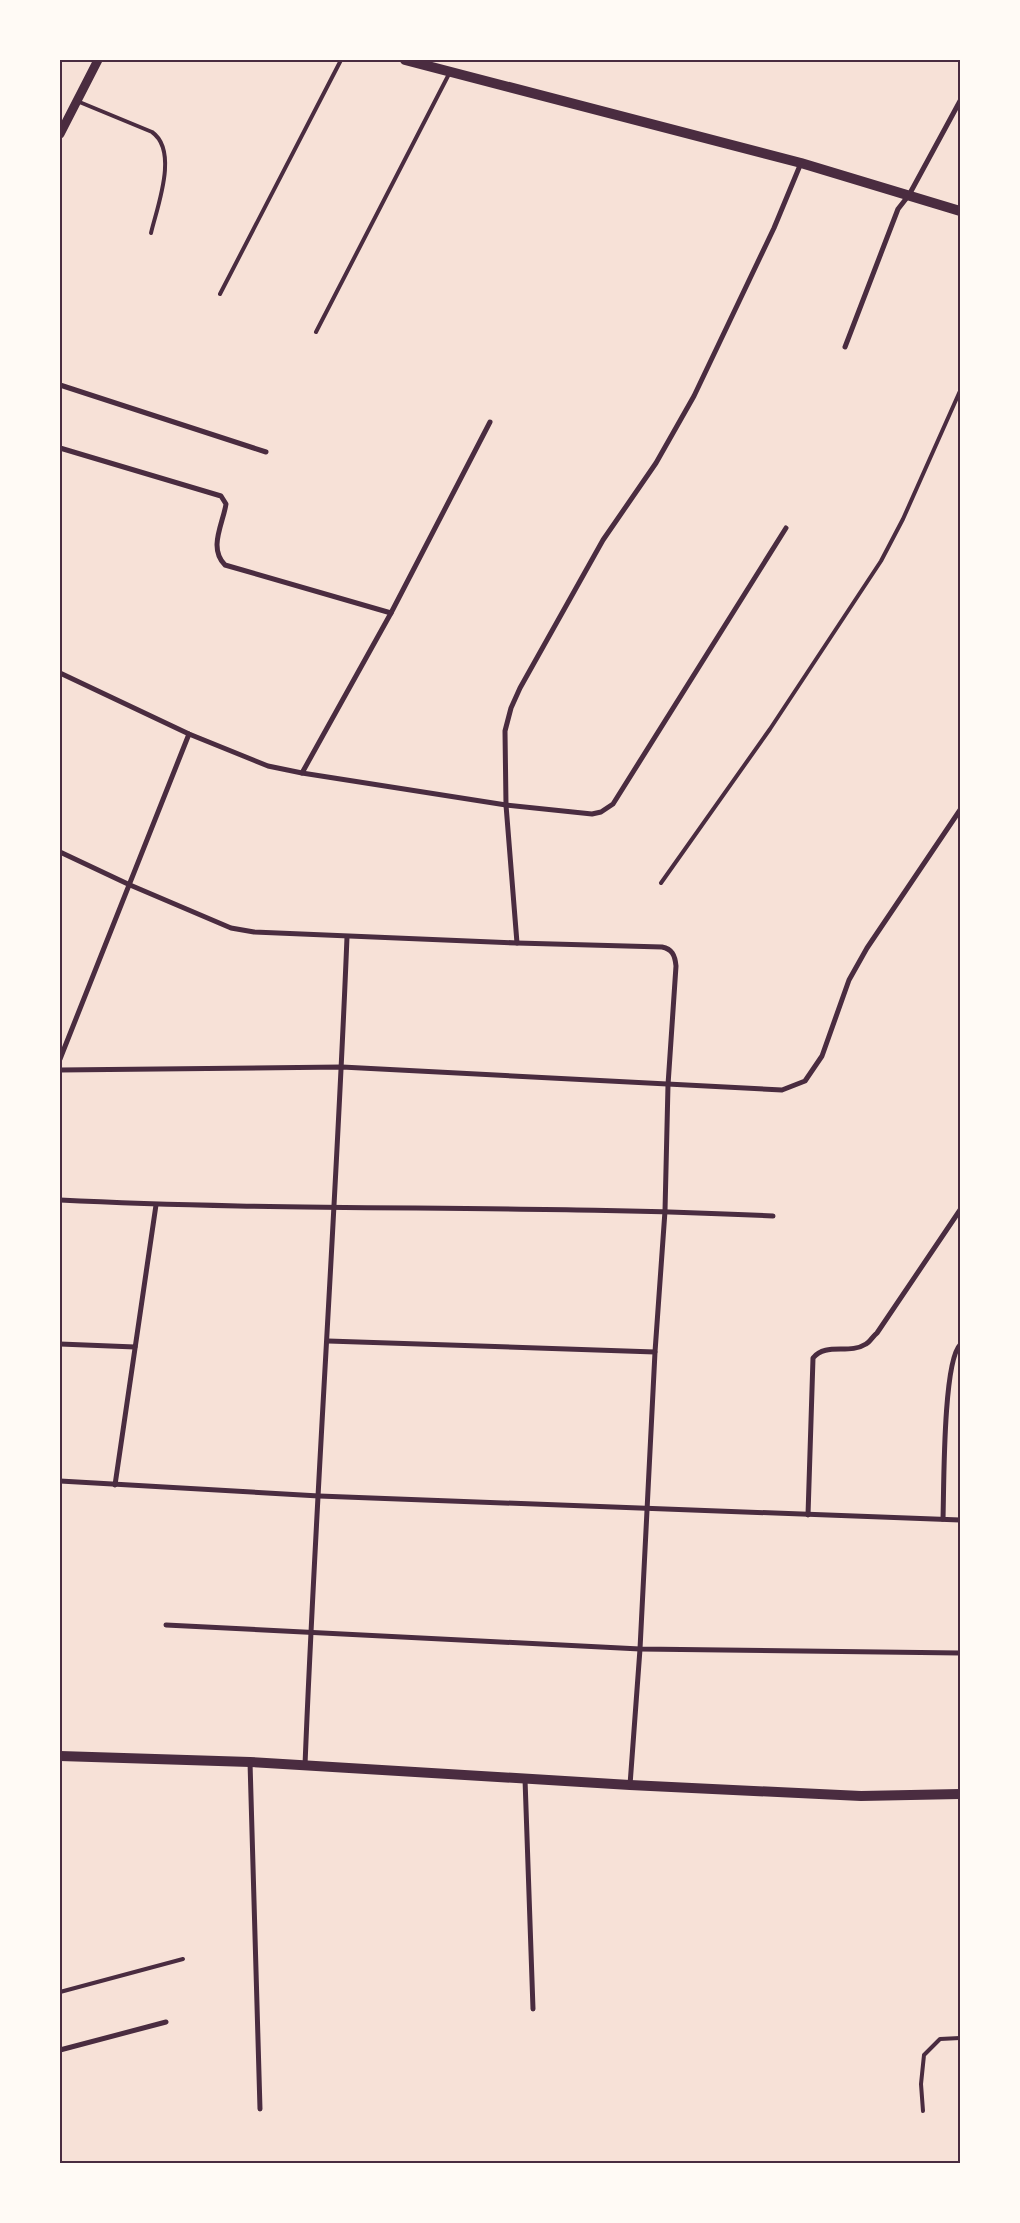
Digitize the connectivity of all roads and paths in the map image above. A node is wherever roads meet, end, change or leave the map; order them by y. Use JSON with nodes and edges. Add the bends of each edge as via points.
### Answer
{"nodes":[{"id":1,"x":98,"y":60,"type":"edge"},
{"id":2,"x":341,"y":60,"type":"edge"},
{"id":3,"x":405,"y":60,"type":"edge"},
{"id":4,"x":450,"y":72,"type":"junction"},
{"id":5,"x":77,"y":100,"type":"junction"},
{"id":6,"x":960,"y":101,"type":"edge"},
{"id":7,"x":60,"y":134,"type":"edge"},
{"id":8,"x":801,"y":163,"type":"junction"},
{"id":9,"x":909,"y":195,"type":"junction"},
{"id":10,"x":960,"y":211,"type":"edge"},
{"id":11,"x":151,"y":233,"type":"dead end"},
{"id":12,"x":220,"y":294,"type":"dead end"},
{"id":13,"x":316,"y":332,"type":"dead end"},
{"id":14,"x":844,"y":347,"type":"dead end"},
{"id":15,"x":60,"y":385,"type":"edge"},
{"id":16,"x":960,"y":391,"type":"edge"},
{"id":17,"x":490,"y":422,"type":"dead end"},
{"id":18,"x":60,"y":448,"type":"edge"},
{"id":19,"x":266,"y":452,"type":"dead end"},
{"id":20,"x":786,"y":528,"type":"dead end"},
{"id":21,"x":391,"y":614,"type":"junction"},
{"id":22,"x":60,"y":673,"type":"edge"},
{"id":23,"x":189,"y":734,"type":"junction"},
{"id":24,"x":302,"y":773,"type":"junction"},
{"id":25,"x":506,"y":805,"type":"junction"},
{"id":26,"x":960,"y":810,"type":"edge"},
{"id":27,"x":60,"y":852,"type":"edge"},
{"id":28,"x":661,"y":883,"type":"dead end"},
{"id":29,"x":130,"y":885,"type":"junction"},
{"id":30,"x":347,"y":937,"type":"junction"},
{"id":31,"x":517,"y":943,"type":"junction"},
{"id":32,"x":60,"y":1059,"type":"edge"},
{"id":33,"x":342,"y":1067,"type":"junction"},
{"id":34,"x":60,"y":1070,"type":"edge"},
{"id":35,"x":668,"y":1085,"type":"junction"},
{"id":36,"x":60,"y":1200,"type":"edge"},
{"id":37,"x":156,"y":1205,"type":"junction"},
{"id":38,"x":334,"y":1207,"type":"junction"},
{"id":39,"x":960,"y":1210,"type":"edge"},
{"id":40,"x":665,"y":1211,"type":"junction"},
{"id":41,"x":773,"y":1216,"type":"dead end"},
{"id":42,"x":328,"y":1341,"type":"junction"},
{"id":43,"x":60,"y":1344,"type":"edge"},
{"id":44,"x":960,"y":1345,"type":"edge"},
{"id":45,"x":135,"y":1347,"type":"junction"},
{"id":46,"x":654,"y":1352,"type":"junction"},
{"id":47,"x":60,"y":1481,"type":"edge"},
{"id":48,"x":115,"y":1485,"type":"junction"},
{"id":49,"x":319,"y":1496,"type":"junction"},
{"id":50,"x":647,"y":1507,"type":"junction"},
{"id":51,"x":808,"y":1515,"type":"junction"},
{"id":52,"x":943,"y":1519,"type":"junction"},
{"id":53,"x":960,"y":1520,"type":"edge"},
{"id":54,"x":166,"y":1625,"type":"dead end"},
{"id":55,"x":310,"y":1632,"type":"junction"},
{"id":56,"x":640,"y":1649,"type":"junction"},
{"id":57,"x":960,"y":1653,"type":"edge"},
{"id":58,"x":60,"y":1756,"type":"edge"},
{"id":59,"x":250,"y":1762,"type":"junction"},
{"id":60,"x":305,"y":1766,"type":"junction"},
{"id":61,"x":525,"y":1779,"type":"junction"},
{"id":62,"x":630,"y":1785,"type":"junction"},
{"id":63,"x":960,"y":1794,"type":"edge"},
{"id":64,"x":183,"y":1959,"type":"dead end"},
{"id":65,"x":60,"y":1992,"type":"edge"},
{"id":66,"x":533,"y":2009,"type":"dead end"},
{"id":67,"x":166,"y":2022,"type":"dead end"},
{"id":68,"x":960,"y":2038,"type":"edge"},
{"id":69,"x":60,"y":2050,"type":"edge"},
{"id":70,"x":260,"y":2109,"type":"dead end"},
{"id":71,"x":923,"y":2111,"type":"dead end"}],
"edges":[{"from":1,"to":5,"type":"street"},
{"from":2,"to":12,"type":"lane"},
{"from":3,"to":4,"type":"main road"},
{"from":4,"to":8,"type":"main road"},
{"from":4,"to":13,"type":"lane"},
{"from":5,"to":7,"type":"street"},
{"from":5,"to":11,"type":"lane","via":[[159,137],[166,170]]},
{"from":6,"to":9,"type":"street"},
{"from":8,"to":9,"type":"main road"},
{"from":8,"to":25,"type":"street","via":[[694,396],[656,463],[603,540],[520,688],[505,731]]},
{"from":9,"to":10,"type":"main road"},
{"from":9,"to":14,"type":"street","via":[[898,209]]},
{"from":15,"to":19,"type":"street"},
{"from":16,"to":28,"type":"lane","via":[[881,561],[770,729]]},
{"from":17,"to":21,"type":"street"},
{"from":18,"to":21,"type":"street","via":[[222,496],[226,504],[216,546],[221,561],[226,565]]},
{"from":20,"to":25,"type":"street","via":[[613,804],[592,814]]},
{"from":21,"to":24,"type":"street"},
{"from":22,"to":23,"type":"street"},
{"from":23,"to":24,"type":"street","via":[[268,766]]},
{"from":23,"to":29,"type":"street"},
{"from":24,"to":25,"type":"street"},
{"from":25,"to":31,"type":"street"},
{"from":26,"to":35,"type":"street","via":[[867,948],[849,980],[822,1056],[805,1082],[782,1090]]},
{"from":27,"to":29,"type":"street"},
{"from":29,"to":30,"type":"street","via":[[231,928]]},
{"from":29,"to":32,"type":"street"},
{"from":30,"to":31,"type":"street"},
{"from":30,"to":33,"type":"street"},
{"from":31,"to":35,"type":"street","via":[[662,947],[673,952],[676,966]]},
{"from":33,"to":34,"type":"street"},
{"from":33,"to":35,"type":"street"},
{"from":33,"to":38,"type":"street"},
{"from":35,"to":40,"type":"street"},
{"from":36,"to":37,"type":"street"},
{"from":37,"to":38,"type":"street"},
{"from":37,"to":45,"type":"street"},
{"from":38,"to":40,"type":"street"},
{"from":38,"to":42,"type":"street"},
{"from":39,"to":51,"type":"street","via":[[877,1333],[866,1344],[847,1349],[826,1349],[813,1358]]},
{"from":40,"to":41,"type":"street"},
{"from":40,"to":46,"type":"street"},
{"from":42,"to":46,"type":"street"},
{"from":42,"to":49,"type":"street"},
{"from":43,"to":45,"type":"street"},
{"from":44,"to":52,"type":"street","via":[[952,1362],[949,1388]]},
{"from":45,"to":48,"type":"street"},
{"from":46,"to":50,"type":"street"},
{"from":47,"to":48,"type":"street"},
{"from":48,"to":49,"type":"street"},
{"from":49,"to":50,"type":"street"},
{"from":49,"to":55,"type":"street"},
{"from":50,"to":51,"type":"street"},
{"from":50,"to":56,"type":"street"},
{"from":51,"to":52,"type":"street"},
{"from":52,"to":53,"type":"street"},
{"from":54,"to":55,"type":"street"},
{"from":55,"to":56,"type":"street"},
{"from":55,"to":60,"type":"street"},
{"from":56,"to":57,"type":"street"},
{"from":56,"to":62,"type":"street"},
{"from":58,"to":59,"type":"main road"},
{"from":59,"to":60,"type":"main road"},
{"from":59,"to":70,"type":"street"},
{"from":60,"to":61,"type":"main road"},
{"from":61,"to":62,"type":"main road"},
{"from":61,"to":66,"type":"street"},
{"from":62,"to":63,"type":"main road","via":[[861,1796]]},
{"from":64,"to":65,"type":"lane"},
{"from":67,"to":69,"type":"street"},
{"from":68,"to":71,"type":"lane","via":[[940,2039],[924,2055]]}]}
